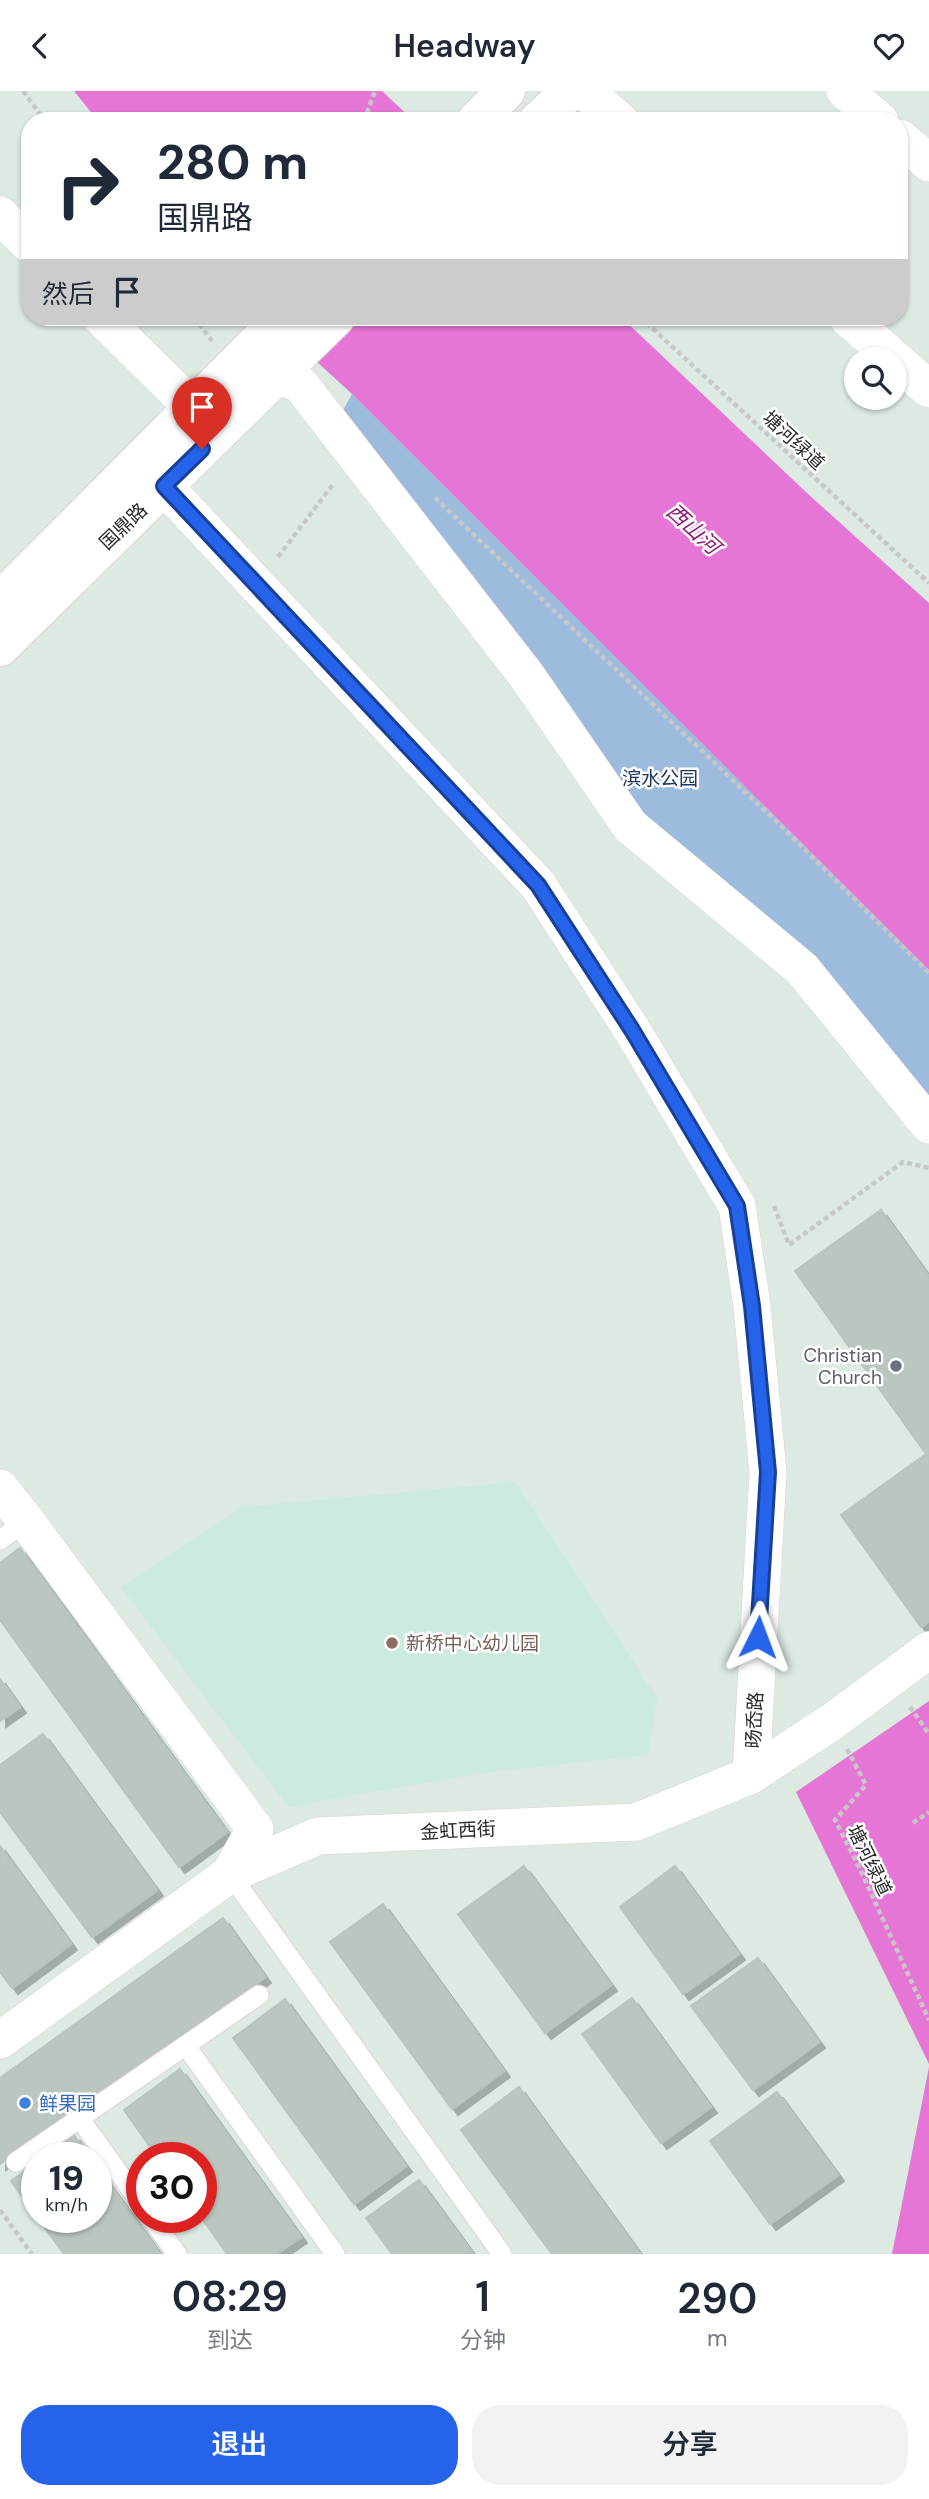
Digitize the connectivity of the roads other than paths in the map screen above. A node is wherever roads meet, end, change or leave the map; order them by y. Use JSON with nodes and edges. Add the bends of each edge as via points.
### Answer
{"nodes":[{"id":1,"x":506,"y":91,"type":"edge"},
{"id":2,"x":570,"y":91,"type":"edge"},
{"id":3,"x":585,"y":91,"type":"edge"},
{"id":4,"x":845,"y":91,"type":"edge"},
{"id":5,"x":485,"y":112,"type":"edge"},
{"id":6,"x":548,"y":112,"type":"edge"},
{"id":7,"x":610,"y":112,"type":"edge"},
{"id":8,"x":870,"y":112,"type":"edge"},
{"id":9,"x":908,"y":145,"type":"edge"},
{"id":10,"x":929,"y":163,"type":"edge"},
{"id":11,"x":0,"y":215,"type":"edge"},
{"id":12,"x":21,"y":236,"type":"edge"},
{"id":13,"x":111,"y":326,"type":"edge"},
{"id":14,"x":279,"y":326,"type":"edge"},
{"id":15,"x":322,"y":326,"type":"edge"},
{"id":16,"x":857,"y":326,"type":"edge"},
{"id":17,"x":264,"y":363,"type":"junction"},
{"id":18,"x":929,"y":389,"type":"edge"},
{"id":19,"x":193,"y":408,"type":"junction"},
{"id":20,"x":164,"y":486,"type":"junction"},
{"id":21,"x":0,"y":601,"type":"edge"},
{"id":22,"x":0,"y":647,"type":"edge"},
{"id":23,"x":929,"y":1125,"type":"edge"},
{"id":24,"x":0,"y":1489,"type":"edge"},
{"id":25,"x":13,"y":1530,"type":"edge"},
{"id":26,"x":929,"y":1650,"type":"edge"},
{"id":27,"x":751,"y":1775,"type":"junction"},
{"id":28,"x":230,"y":1874,"type":"junction"},
{"id":29,"x":259,"y":1995,"type":"dead end"},
{"id":30,"x":4,"y":2029,"type":"edge"},
{"id":31,"x":186,"y":2046,"type":"junction"},
{"id":32,"x":80,"y":2119,"type":"junction"},
{"id":33,"x":16,"y":2162,"type":"dead end"},
{"id":34,"x":126,"y":2183,"type":"edge"},
{"id":35,"x":162,"y":2233,"type":"edge"},
{"id":36,"x":177,"y":2254,"type":"edge"},
{"id":37,"x":335,"y":2254,"type":"edge"},
{"id":38,"x":502,"y":2254,"type":"edge"}],
"edges":[{"from":1,"to":5,"type":"main road"},
{"from":2,"to":6,"type":"main road"},
{"from":3,"to":7,"type":"street"},
{"from":4,"to":8,"type":"street"},
{"from":9,"to":10,"type":"street"},
{"from":11,"to":12,"type":"street"},
{"from":13,"to":19,"type":"street"},
{"from":14,"to":17,"type":"main road","name":"国鼎路"},
{"from":15,"to":17,"type":"main road","name":"国鼎路"},
{"from":16,"to":18,"type":"street"},
{"from":17,"to":19,"type":"main road","name":"国鼎路"},
{"from":17,"to":20,"type":"main road","name":"国鼎路"},
{"from":17,"to":23,"type":"street","via":[[300,384],[526,675],[630,826],[802,969]]},
{"from":19,"to":21,"type":"main road","name":"国鼎路"},
{"from":20,"to":22,"type":"main road","name":"国鼎路"},
{"from":20,"to":27,"type":"street","name":"旸岙路","via":[[538,885],[737,1206],[768,1472]]},
{"from":24,"to":25,"type":"street"},
{"from":25,"to":28,"type":"street","via":[[255,1829]]},
{"from":26,"to":27,"type":"street","name":"金虹西街"},
{"from":27,"to":28,"type":"street","name":"金虹西街","via":[[636,1822],[318,1836]]},
{"from":28,"to":30,"type":"street","name":"金虹西街"},
{"from":28,"to":38,"type":"lane"},
{"from":29,"to":31,"type":"lane"},
{"from":31,"to":32,"type":"lane"},
{"from":31,"to":37,"type":"lane"},
{"from":32,"to":33,"type":"lane"},
{"from":32,"to":34,"type":"lane"},
{"from":35,"to":36,"type":"lane"}]}
